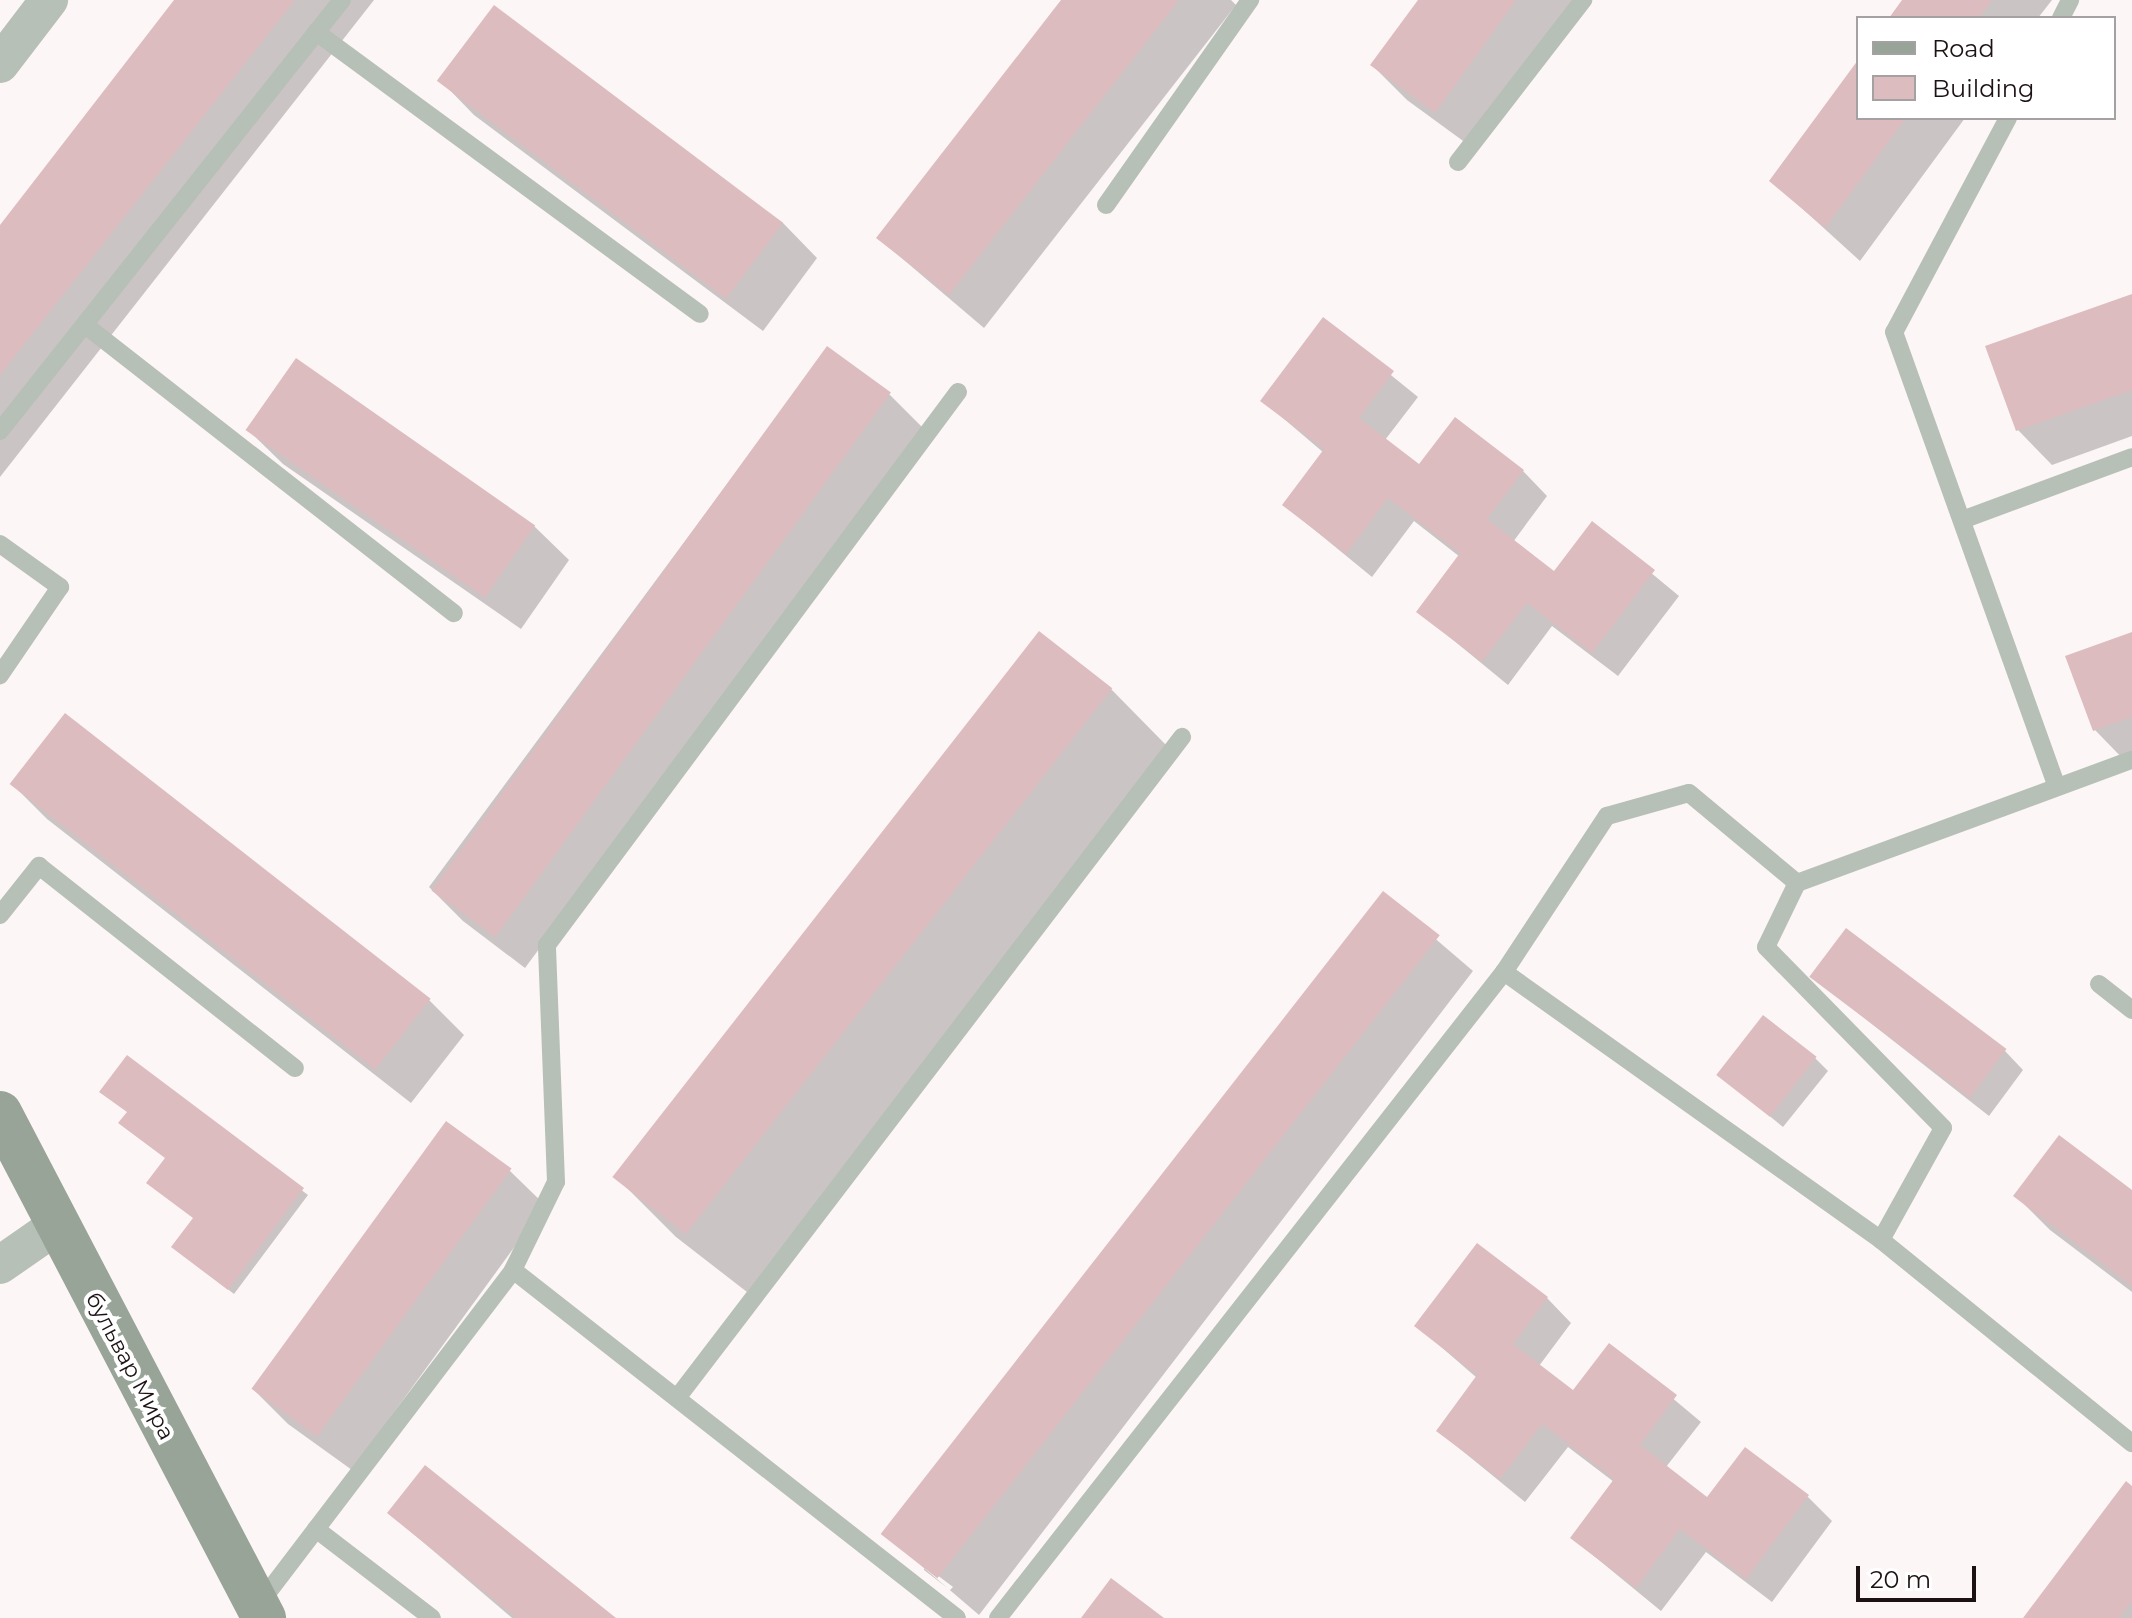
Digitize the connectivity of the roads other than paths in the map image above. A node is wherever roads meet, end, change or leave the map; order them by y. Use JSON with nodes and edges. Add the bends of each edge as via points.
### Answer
{"nodes":[{"id":1,"x":49,"y":0,"type":"edge"},
{"id":2,"x":342,"y":0,"type":"edge"},
{"id":3,"x":1250,"y":0,"type":"edge"},
{"id":4,"x":1583,"y":0,"type":"edge"},
{"id":5,"x":316,"y":32,"type":"junction"},
{"id":6,"x":0,"y":64,"type":"edge"},
{"id":7,"x":2007,"y":120,"type":"edge"},
{"id":8,"x":1458,"y":162,"type":"dead end"},
{"id":9,"x":1106,"y":205,"type":"dead end"},
{"id":10,"x":700,"y":314,"type":"dead end"},
{"id":11,"x":85,"y":325,"type":"junction"},
{"id":12,"x":958,"y":392,"type":"dead end"},
{"id":13,"x":0,"y":431,"type":"edge"},
{"id":14,"x":2132,"y":457,"type":"edge"},
{"id":15,"x":1962,"y":520,"type":"junction"},
{"id":16,"x":0,"y":544,"type":"edge"},
{"id":17,"x":454,"y":613,"type":"dead end"},
{"id":18,"x":0,"y":675,"type":"edge"},
{"id":19,"x":1182,"y":737,"type":"dead end"},
{"id":20,"x":2132,"y":760,"type":"edge"},
{"id":21,"x":2057,"y":786,"type":"junction"},
{"id":22,"x":1797,"y":883,"type":"junction"},
{"id":23,"x":0,"y":915,"type":"edge"},
{"id":24,"x":1504,"y":972,"type":"junction"},
{"id":25,"x":2099,"y":984,"type":"dead end"},
{"id":26,"x":2132,"y":1010,"type":"edge"},
{"id":27,"x":295,"y":1068,"type":"dead end"},
{"id":28,"x":0,"y":1113,"type":"edge"},
{"id":29,"x":56,"y":1226,"type":"junction"},
{"id":30,"x":1881,"y":1240,"type":"junction"},
{"id":31,"x":0,"y":1265,"type":"edge"},
{"id":32,"x":513,"y":1270,"type":"junction"},
{"id":33,"x":677,"y":1398,"type":"junction"},
{"id":34,"x":2132,"y":1443,"type":"edge"},
{"id":35,"x":316,"y":1529,"type":"junction"},
{"id":36,"x":261,"y":1612,"type":"edge"},
{"id":37,"x":432,"y":1618,"type":"edge"},
{"id":38,"x":957,"y":1618,"type":"edge"},
{"id":39,"x":998,"y":1618,"type":"edge"}],
"edges":[{"from":1,"to":6,"type":"street"},
{"from":2,"to":5,"type":"lane"},
{"from":3,"to":9,"type":"lane"},
{"from":4,"to":8,"type":"lane"},
{"from":5,"to":10,"type":"lane"},
{"from":5,"to":11,"type":"lane"},
{"from":7,"to":15,"type":"lane","via":[[1894,332]]},
{"from":11,"to":13,"type":"lane"},
{"from":11,"to":17,"type":"lane"},
{"from":12,"to":32,"type":"lane","via":[[547,945],[556,1182]]},
{"from":14,"to":15,"type":"lane"},
{"from":15,"to":21,"type":"lane"},
{"from":16,"to":18,"type":"lane","via":[[60,587]]},
{"from":19,"to":33,"type":"lane"},
{"from":20,"to":21,"type":"lane"},
{"from":21,"to":22,"type":"lane"},
{"from":22,"to":24,"type":"lane","via":[[1689,793],[1607,816]]},
{"from":22,"to":30,"type":"lane","via":[[1766,947],[1943,1128]]},
{"from":23,"to":27,"type":"lane","via":[[39,866]]},
{"from":24,"to":30,"type":"lane"},
{"from":24,"to":39,"type":"lane"},
{"from":25,"to":26,"type":"lane"},
{"from":28,"to":29,"type":"street","name":"бульвар Мира"},
{"from":29,"to":31,"type":"street"},
{"from":29,"to":36,"type":"street","name":"бульвар Мира"},
{"from":30,"to":34,"type":"lane"},
{"from":32,"to":33,"type":"lane"},
{"from":32,"to":35,"type":"lane"},
{"from":33,"to":38,"type":"lane"},
{"from":35,"to":36,"type":"lane"},
{"from":35,"to":37,"type":"lane"}]}
